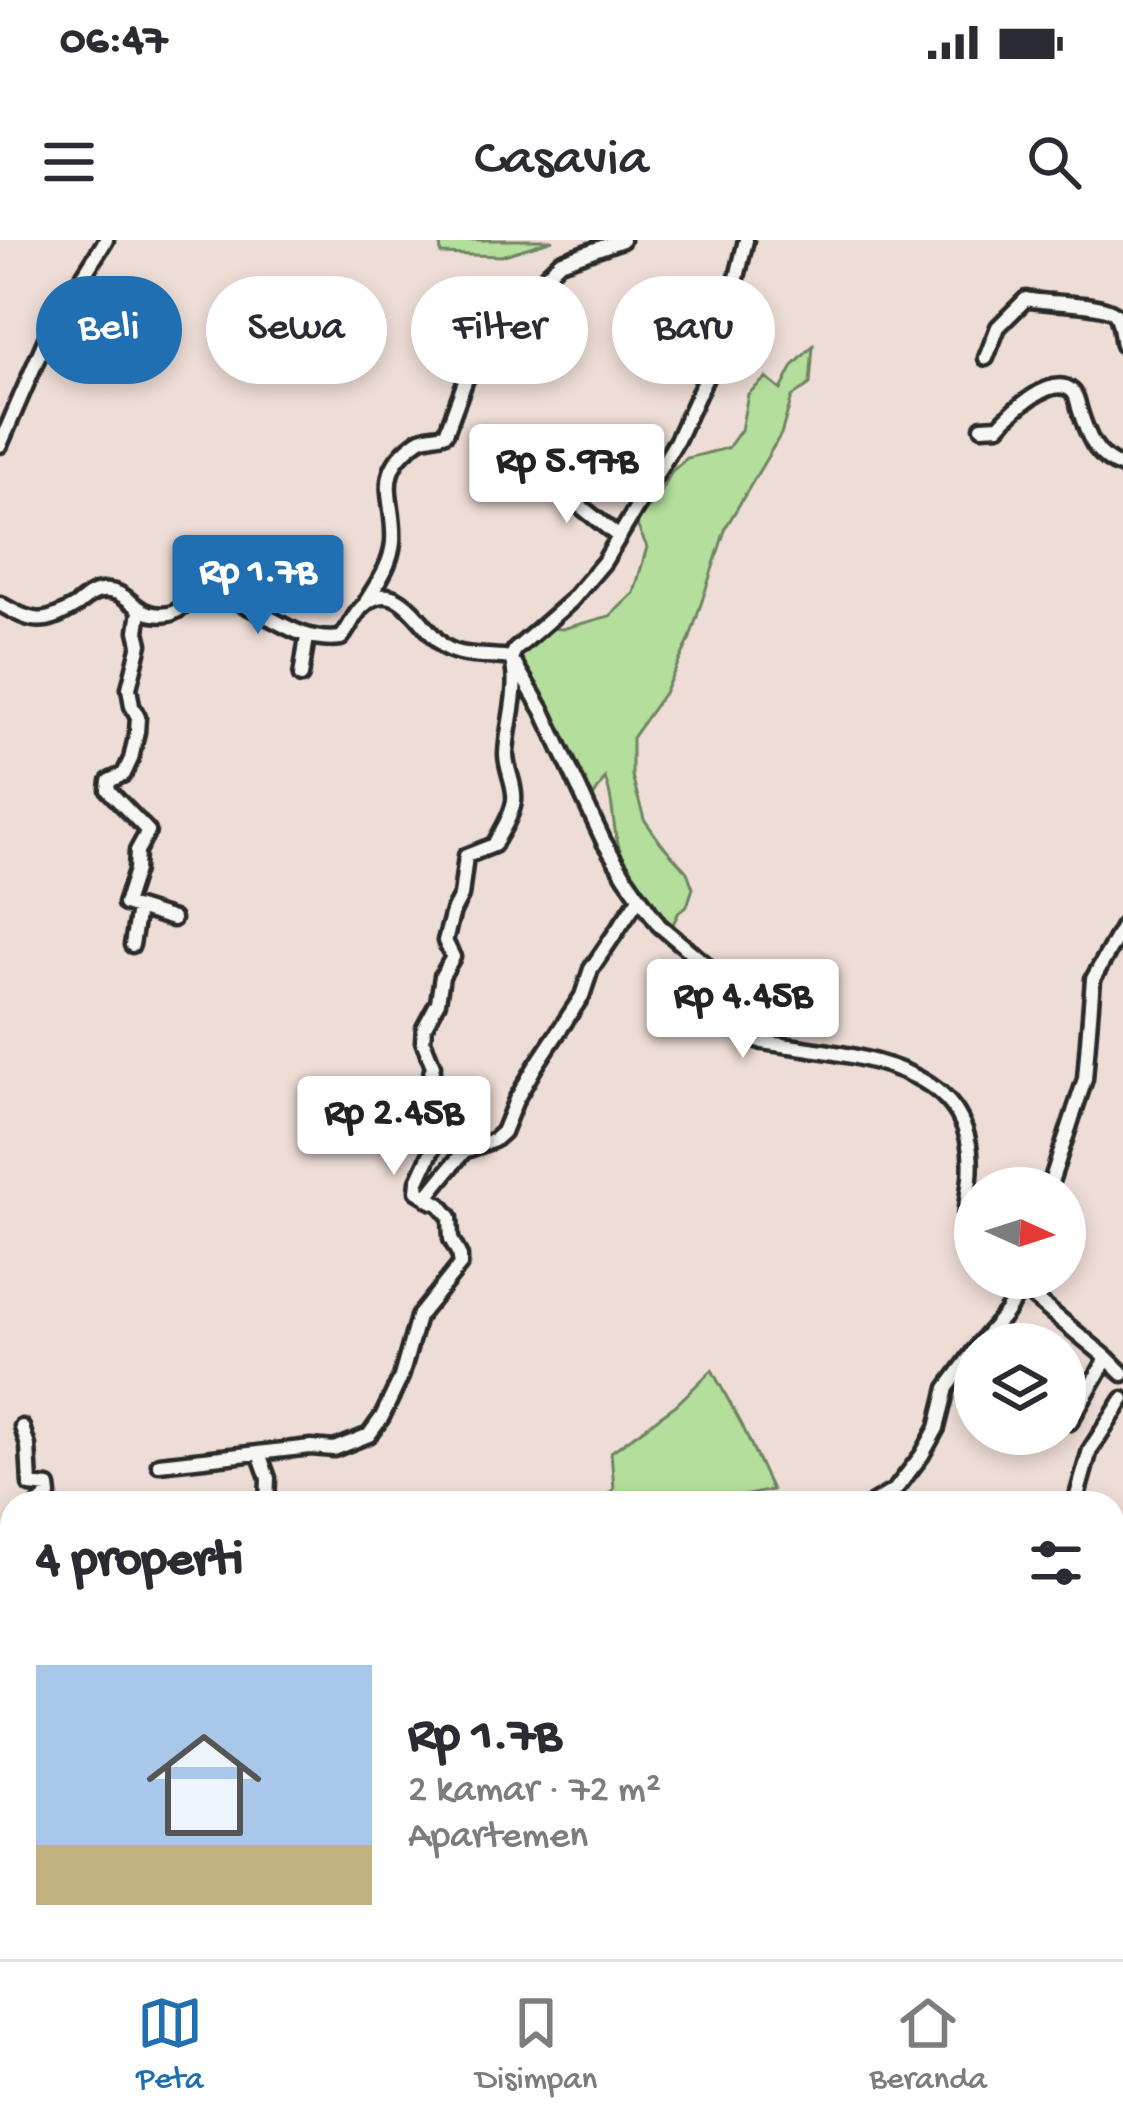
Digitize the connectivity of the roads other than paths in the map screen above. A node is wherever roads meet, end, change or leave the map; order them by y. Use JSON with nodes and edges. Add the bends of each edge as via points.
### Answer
{"nodes":[{"id":1,"x":106,"y":240,"type":"edge"},
{"id":2,"x":622,"y":240,"type":"edge"},
{"id":3,"x":746,"y":240,"type":"edge"},
{"id":4,"x":1123,"y":345,"type":"edge"},
{"id":5,"x":986,"y":358,"type":"dead end"},
{"id":6,"x":982,"y":428,"type":"dead end"},
{"id":7,"x":0,"y":445,"type":"edge"},
{"id":8,"x":1123,"y":467,"type":"edge"},
{"id":9,"x":536,"y":482,"type":"dead end"},
{"id":10,"x":619,"y":537,"type":"junction"},
{"id":11,"x":366,"y":603,"type":"junction"},
{"id":12,"x":0,"y":604,"type":"edge"},
{"id":13,"x":140,"y":611,"type":"junction"},
{"id":14,"x":307,"y":637,"type":"junction"},
{"id":15,"x":513,"y":660,"type":"junction"},
{"id":16,"x":301,"y":676,"type":"dead end"},
{"id":17,"x":639,"y":898,"type":"junction"},
{"id":18,"x":138,"y":909,"type":"junction"},
{"id":19,"x":173,"y":919,"type":"dead end"},
{"id":20,"x":1123,"y":926,"type":"edge"},
{"id":21,"x":132,"y":945,"type":"dead end"},
{"id":22,"x":443,"y":1126,"type":"junction"},
{"id":23,"x":470,"y":1148,"type":"junction"},
{"id":24,"x":970,"y":1167,"type":"edge"},
{"id":25,"x":1056,"y":1167,"type":"edge"},
{"id":26,"x":440,"y":1205,"type":"junction"},
{"id":27,"x":1038,"y":1299,"type":"edge"},
{"id":28,"x":1108,"y":1358,"type":"junction"},
{"id":29,"x":1123,"y":1374,"type":"edge"},
{"id":30,"x":954,"y":1378,"type":"edge"},
{"id":31,"x":1086,"y":1395,"type":"edge"},
{"id":32,"x":1123,"y":1399,"type":"edge"},
{"id":33,"x":22,"y":1427,"type":"dead end"},
{"id":34,"x":259,"y":1453,"type":"junction"},
{"id":35,"x":159,"y":1464,"type":"dead end"},
{"id":36,"x":48,"y":1491,"type":"edge"},
{"id":37,"x":267,"y":1491,"type":"edge"},
{"id":38,"x":893,"y":1491,"type":"edge"},
{"id":39,"x":1078,"y":1491,"type":"edge"}],
"edges":[{"from":1,"to":7,"type":"street","via":[[51,327]]},
{"from":2,"to":11,"type":"street","via":[[560,262],[521,300],[500,336],[482,340],[446,433],[422,437],[390,472],[391,557]]},
{"from":3,"to":10,"type":"street","via":[[710,369]]},
{"from":4,"to":5,"type":"street","via":[[1106,307],[1026,299],[998,327]]},
{"from":6,"to":8,"type":"street","via":[[1064,386],[1076,396],[1093,444]]},
{"from":9,"to":10,"type":"street"},
{"from":10,"to":15,"type":"street"},
{"from":11,"to":14,"type":"street","via":[[341,638]]},
{"from":11,"to":15,"type":"street","via":[[391,598],[458,653]]},
{"from":12,"to":13,"type":"street","via":[[46,621],[107,591]]},
{"from":13,"to":14,"type":"street","via":[[176,613],[208,593]]},
{"from":13,"to":18,"type":"street","via":[[129,688],[136,737],[124,774],[108,784],[148,830],[125,902]]},
{"from":14,"to":16,"type":"street"},
{"from":15,"to":17,"type":"street"},
{"from":15,"to":22,"type":"street","via":[[506,747],[514,806],[496,842],[466,856],[445,941],[453,957],[424,1028],[433,1066],[421,1113]]},
{"from":17,"to":23,"type":"street","via":[[503,1132]]},
{"from":17,"to":24,"type":"street","via":[[734,997],[749,1037],[895,1067],[941,1092],[963,1124]]},
{"from":18,"to":19,"type":"street"},
{"from":18,"to":21,"type":"street"},
{"from":20,"to":25,"type":"street","via":[[1093,980],[1084,1079]]},
{"from":22,"to":23,"type":"street"},
{"from":22,"to":26,"type":"street","via":[[416,1188]]},
{"from":23,"to":26,"type":"street","via":[[430,1194]]},
{"from":26,"to":34,"type":"street","via":[[450,1216],[460,1265],[418,1318],[400,1377],[369,1435],[334,1449]]},
{"from":27,"to":28,"type":"street"},
{"from":28,"to":29,"type":"street"},
{"from":28,"to":31,"type":"street"},
{"from":30,"to":38,"type":"street","via":[[937,1428]]},
{"from":32,"to":39,"type":"street","via":[[1090,1450]]},
{"from":33,"to":36,"type":"street","via":[[30,1485]]},
{"from":34,"to":35,"type":"street"},
{"from":34,"to":37,"type":"street"}]}
